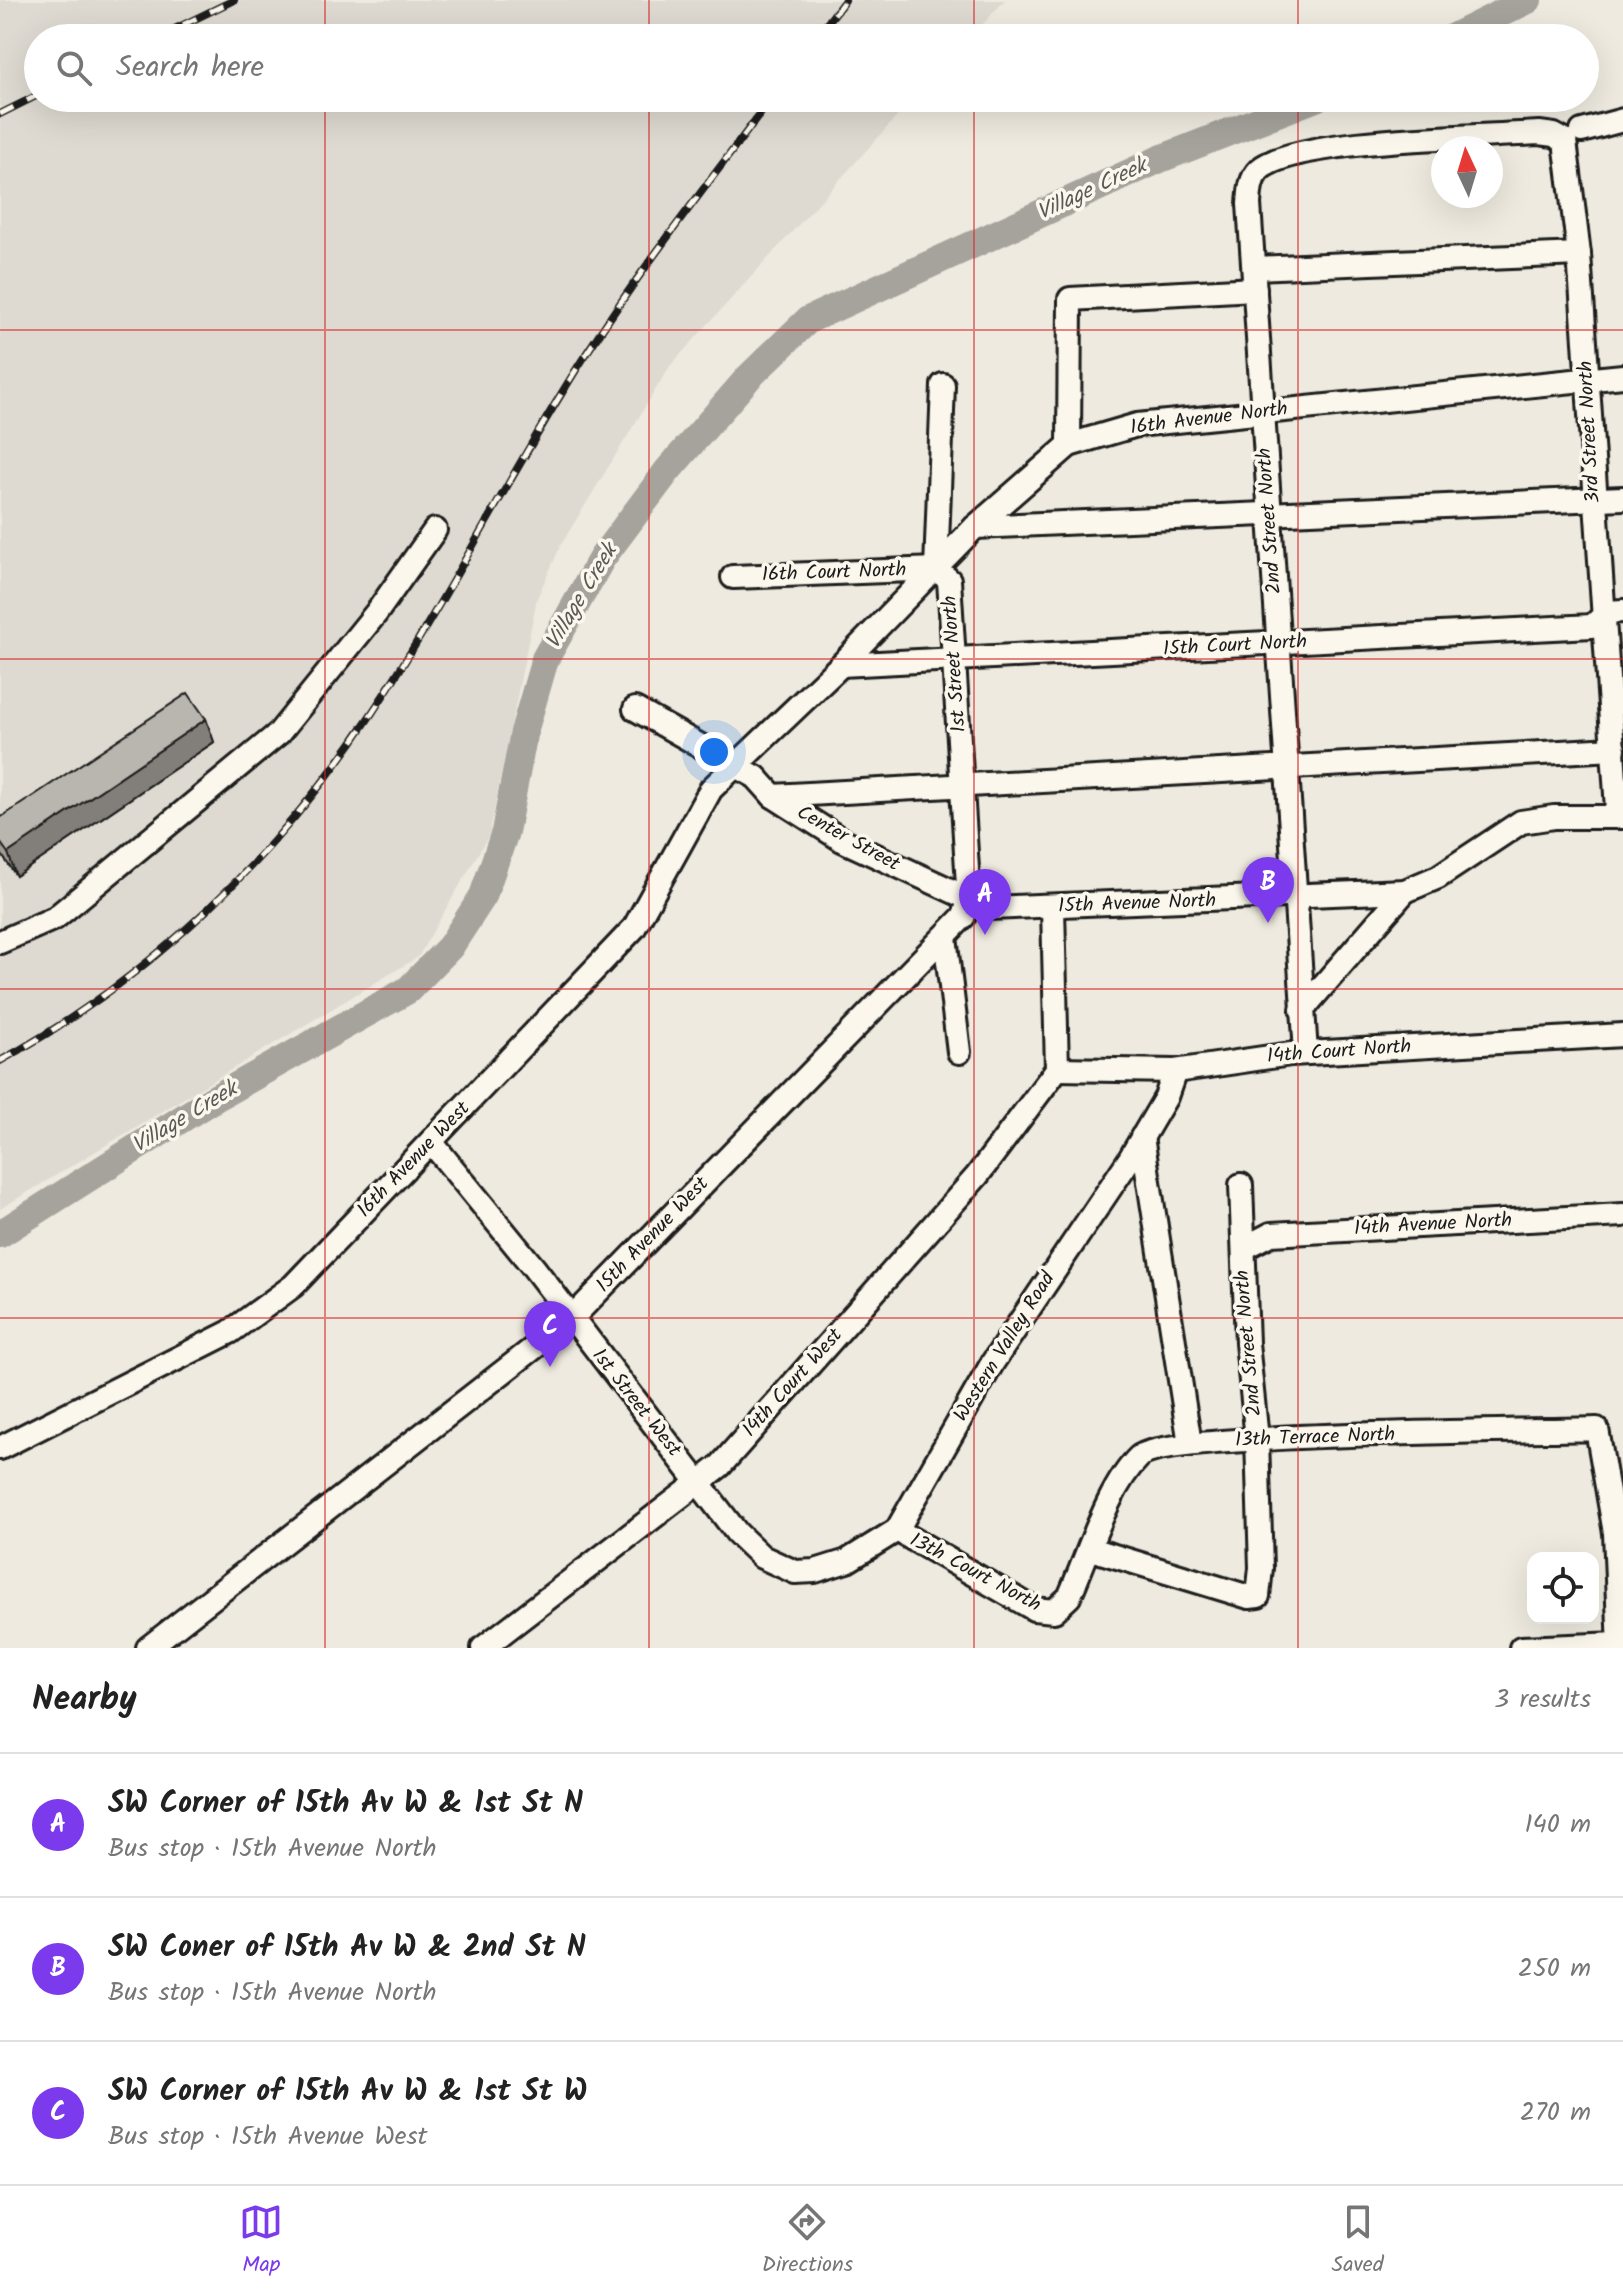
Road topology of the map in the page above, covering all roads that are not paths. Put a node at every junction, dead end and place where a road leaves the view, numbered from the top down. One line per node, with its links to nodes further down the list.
1 (1623, 120): 2 (street)
2 (1573, 136): 3 (street, 3rd Street North); 4 (street, 2nd Street North)
3 (1579, 254): 4 (street); 6 (street, 3rd Street North)
4 (1255, 278): 8 (street, 2nd Street North); 9 (street)
5 (1623, 376): 6 (street, 16th Avenue North)
6 (1587, 379): 8 (street, 16th Avenue North); 11 (street, 3rd Street North)
7 (943, 385): 15 (street, 1st Street North)
8 (1262, 412): 9 (street, 16th Avenue North); 12 (street, 2nd Street North)
9 (1069, 445): 13 (street, 16th Avenue North)
10 (1623, 498): 11 (street)
11 (1593, 500): 12 (street); 17 (street, 3rd Street North)
12 (1271, 514): 13 (street); 18 (street, 2nd Street North)
13 (975, 527): 15 (street, 16th Avenue North)
14 (435, 530): 34 (street)
15 (936, 569): 16 (street, 16th Court North); 19 (street, 1st Street North); 20 (street, 16th Avenue North)
16 (733, 577)
17 (1614, 613): 18 (street, 15th Court North); 22 (street, 3rd Street North)
18 (1278, 643): 19 (street, 15th Court North); 25 (street, 2nd Street North)
19 (955, 658): 20 (street, 15th Court North); 26 (street, 1st Street North)
20 (841, 665): 24 (street, 16th Avenue North)
21 (635, 709): 24 (street, Center Street)
22 (1617, 713): 23 (street, 3rd Street North)
23 (1614, 749): 25 (street); 28 (street, 3rd Street North)
24 (733, 766): 27 (street, Center Street); 42 (street, 16th Avenue West)
25 (1288, 767): 26 (street); 30 (street, 2nd Street North)
26 (964, 785): 27 (street); 31 (street, 1st Street North)
27 (773, 796): 31 (street, Center Street)
28 (1623, 817): 29 (street, 15th Avenue North)
29 (1405, 891): 30 (street, 15th Avenue North); 35 (street)
30 (1296, 897): 32 (street, 15th Avenue North); 35 (street, 2nd Street North)
31 (969, 901): 32 (street, 15th Avenue North); 33 (street, 15th Avenue West)
32 (1053, 908): 39 (street)
33 (945, 937): 37 (street); 46 (street, 15th Avenue West)
34 (0, 942)
35 (1302, 1010): 38 (street, 2nd Street North)
36 (1623, 1035): 38 (street, 14th Court North)
37 (959, 1052)
38 (1306, 1053): 40 (street, 14th Court North)
39 (1057, 1069): 40 (street, 14th Court North); 50 (street, 14th Court West)
40 (1175, 1071): 41 (street, Western Valley Road)
41 (1142, 1137): 48 (street); 51 (street, Western Valley Road)
42 (432, 1143): 46 (street, 1st Street West); 49 (street, 16th Avenue West)
43 (1241, 1185): 45 (street, 2nd Street North)
44 (1623, 1215): 45 (street, 14th Avenue North)
45 (1246, 1247): 47 (street, 2nd Street North)
46 (571, 1319): 50 (street, 1st Street West); 56 (street, 15th Avenue West)
47 (1257, 1439): 48 (street, 13th Terrace North); 52 (street, 13th Terrace North); 53 (street, 2nd Street North)
48 (1190, 1444): 53 (street, 13th Terrace North)
49 (0, 1448)
50 (697, 1482): 54 (street, 1st Street West); 57 (street, 14th Court West)
51 (897, 1530): 53 (street, 13th Court North); 54 (street, Western Valley Road)
52 (1619, 1533): 55 (street)
53 (1091, 1549)
54 (795, 1572)
55 (1619, 1646): 58 (street)
56 (148, 1648)
57 (483, 1648)
58 (1521, 1648)

